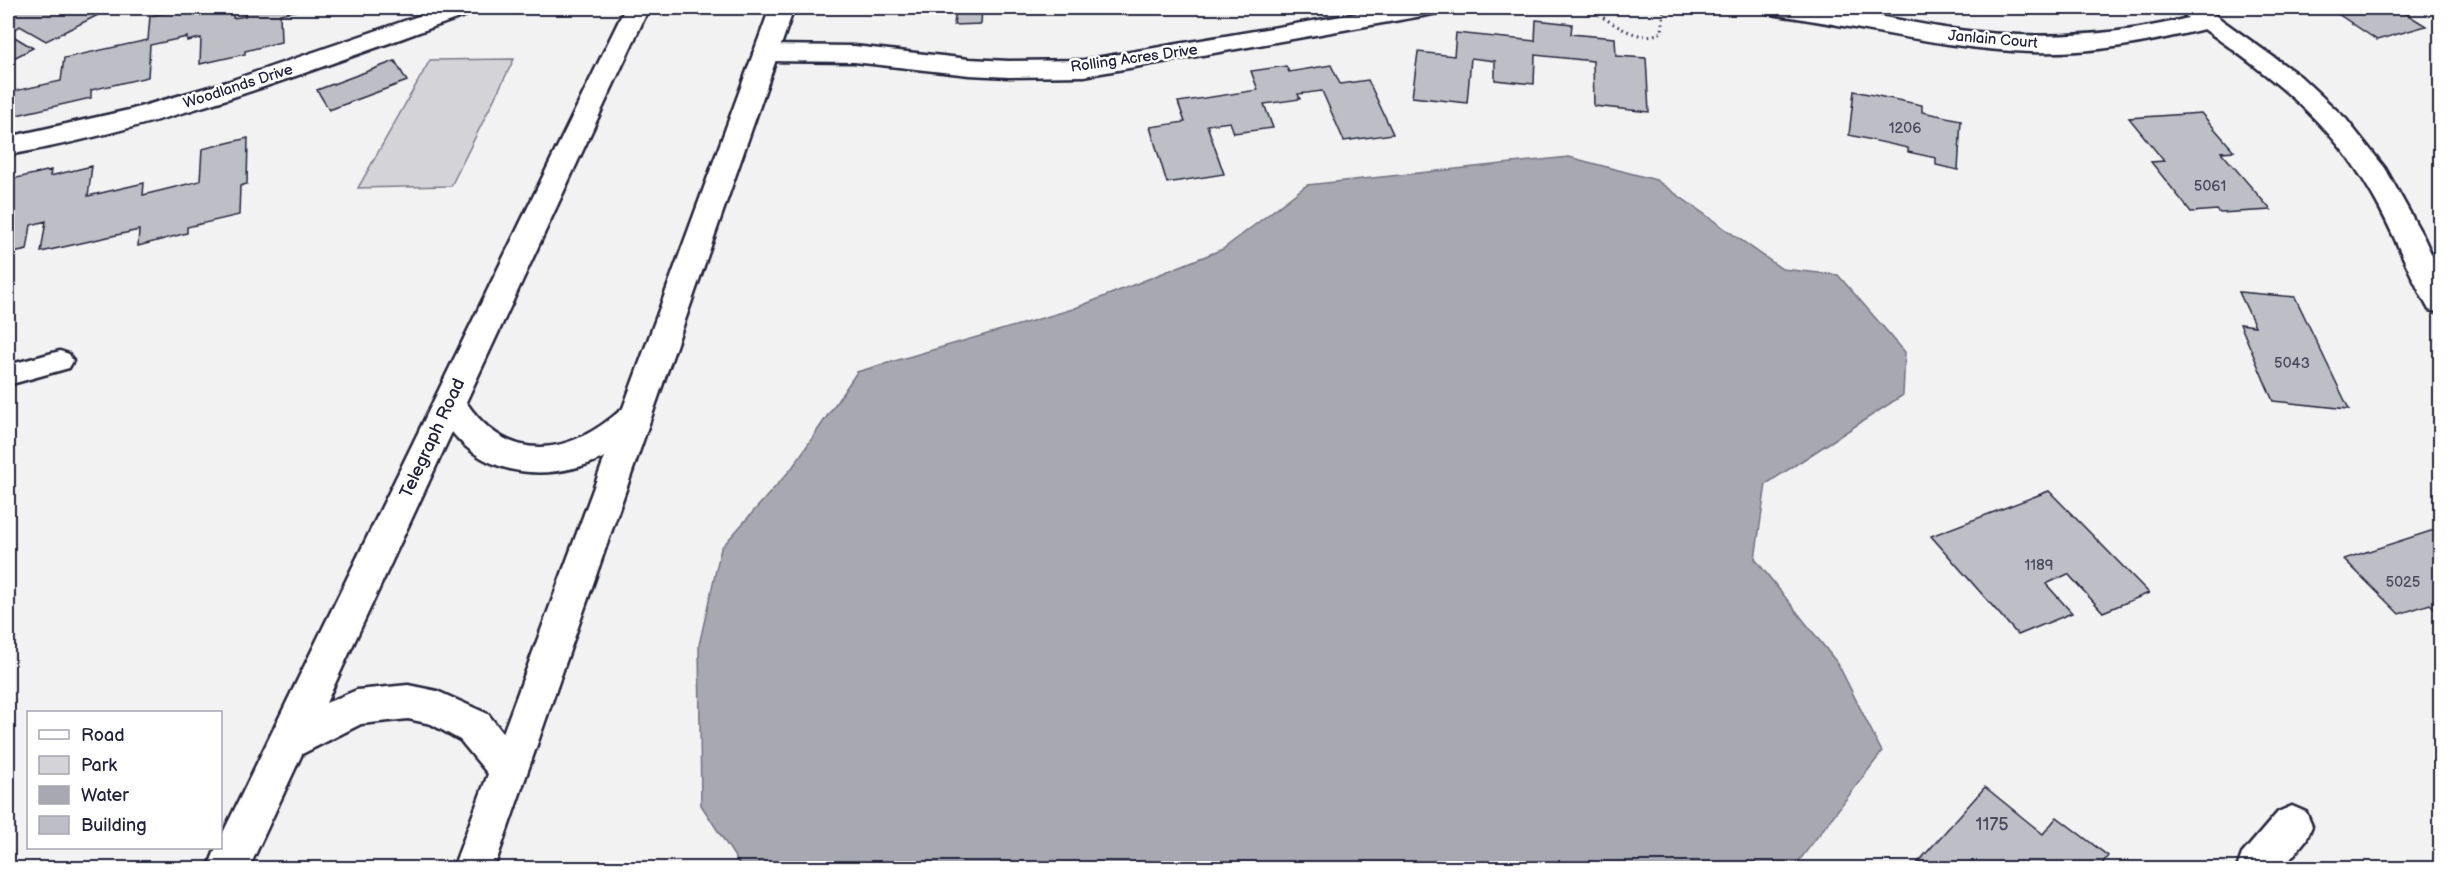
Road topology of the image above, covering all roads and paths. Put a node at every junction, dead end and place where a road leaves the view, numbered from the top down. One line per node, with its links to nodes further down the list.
1 (464, 8): 10 (main road, Woodlands Drive)
2 (637, 8): 14 (main road, Telegraph Road)
3 (782, 8): 9 (main road)
4 (1428, 8): 9 (main road, Rolling Acres Drive)
5 (1664, 8): 7 (path)
6 (1777, 8): 8 (main road, Janlain Court)
7 (1594, 12)
8 (2198, 14): 11 (main road)
9 (765, 53): 15 (main road)
10 (8, 146)
11 (2440, 302)
12 (60, 361): 13 (lane)
13 (8, 375)
14 (449, 402): 15 (main road); 16 (main road, Telegraph Road)
15 (638, 412): 17 (main road)
16 (289, 741): 17 (main road); 19 (main road, Telegraph Road)
17 (510, 770): 20 (main road)
18 (2292, 826): 21 (main road)
19 (228, 868)
20 (474, 868)
21 (2257, 868)

